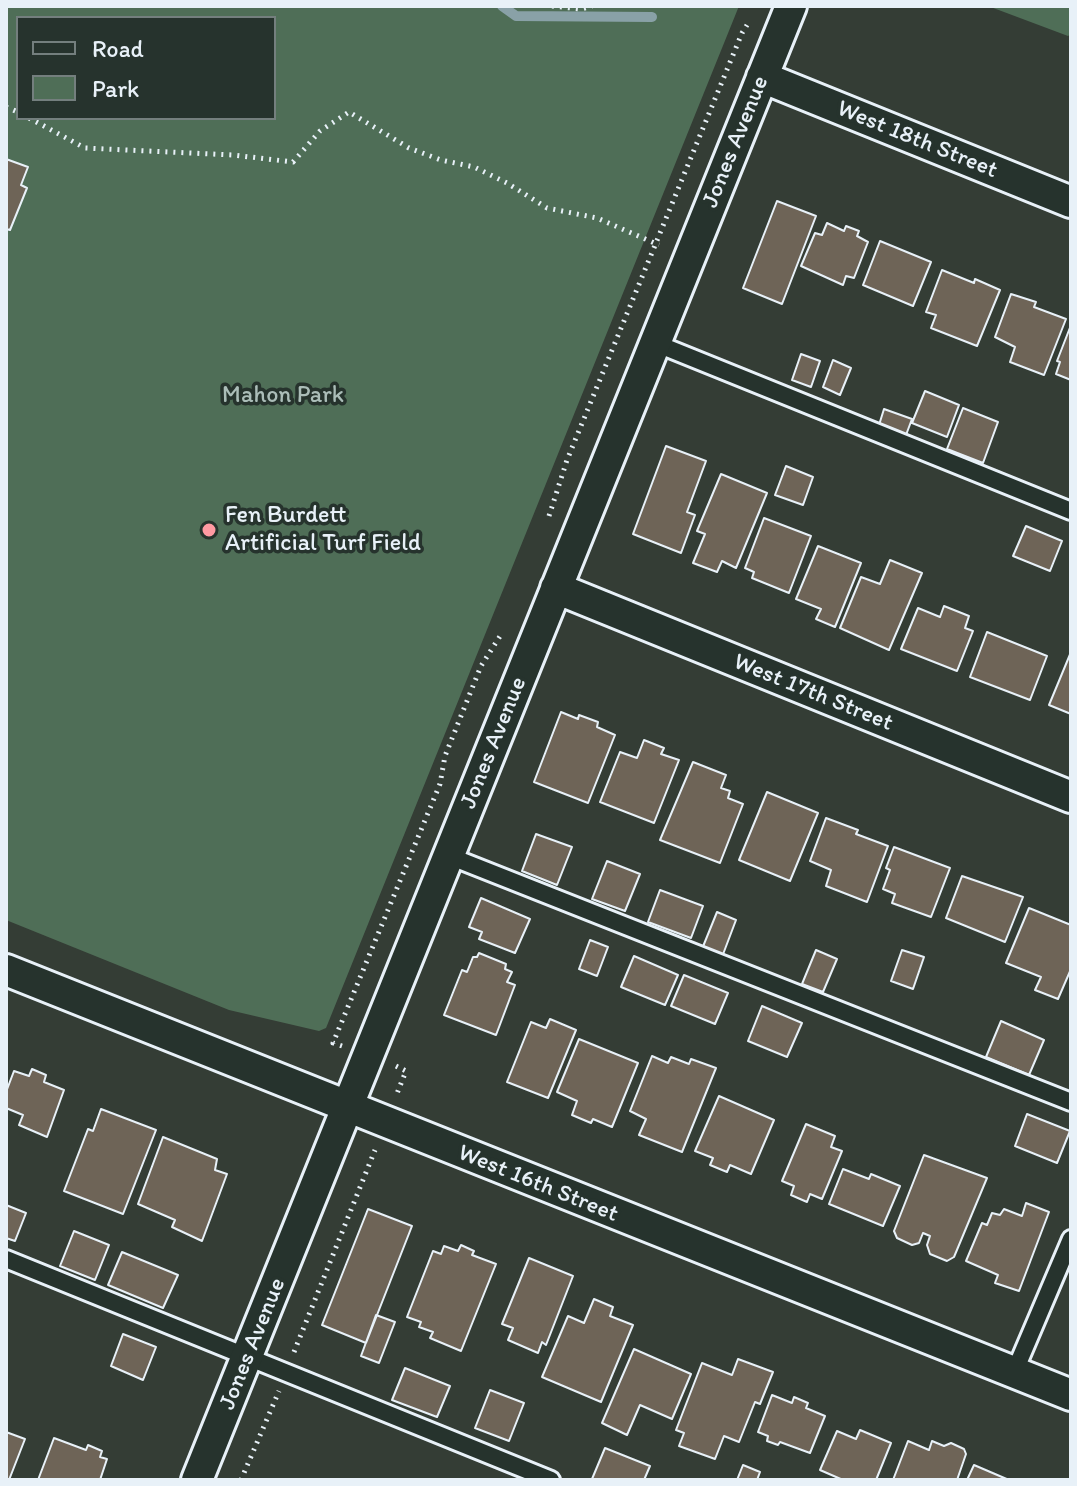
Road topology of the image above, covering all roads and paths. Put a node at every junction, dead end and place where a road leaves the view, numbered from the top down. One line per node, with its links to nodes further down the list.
1 (552, 6): 2 (path)
2 (592, 6)
3 (791, 6): 5 (street, Jones Avenue)
4 (750, 21): 8 (path)
5 (762, 77): 7 (street, West 18th Street); 9 (street, Jones Avenue)
6 (33, 120): 8 (path)
7 (1071, 202)
8 (658, 244): 9 (path); 12 (path)
9 (690, 257): 10 (street, Jones Avenue)
10 (655, 343): 11 (lane); 13 (street, Jones Avenue)
11 (1071, 511)
12 (546, 525)
13 (556, 588): 15 (street, West 17th Street); 16 (street, Jones Avenue)
14 (504, 627): 18 (path)
15 (1071, 797)
16 (449, 856): 21 (lane); 22 (street, Jones Avenue)
17 (6, 970): 22 (street, West 16th Street)
18 (354, 1048)
19 (384, 1061): 20 (path)
20 (398, 1093)
21 (1071, 1102)
22 (348, 1108): 27 (street, Jones Avenue); 28 (street, West 16th Street)
23 (378, 1142): 26 (path)
24 (1071, 1239): 28 (lane)
25 (6, 1259): 27 (lane)
26 (294, 1354)
27 (248, 1358): 31 (street, Jones Avenue); 33 (lane)
28 (1014, 1373): 30 (street, West 16th Street)
29 (281, 1386): 32 (path)
30 (1071, 1395)
31 (197, 1480)
32 (241, 1480)
33 (551, 1480)

